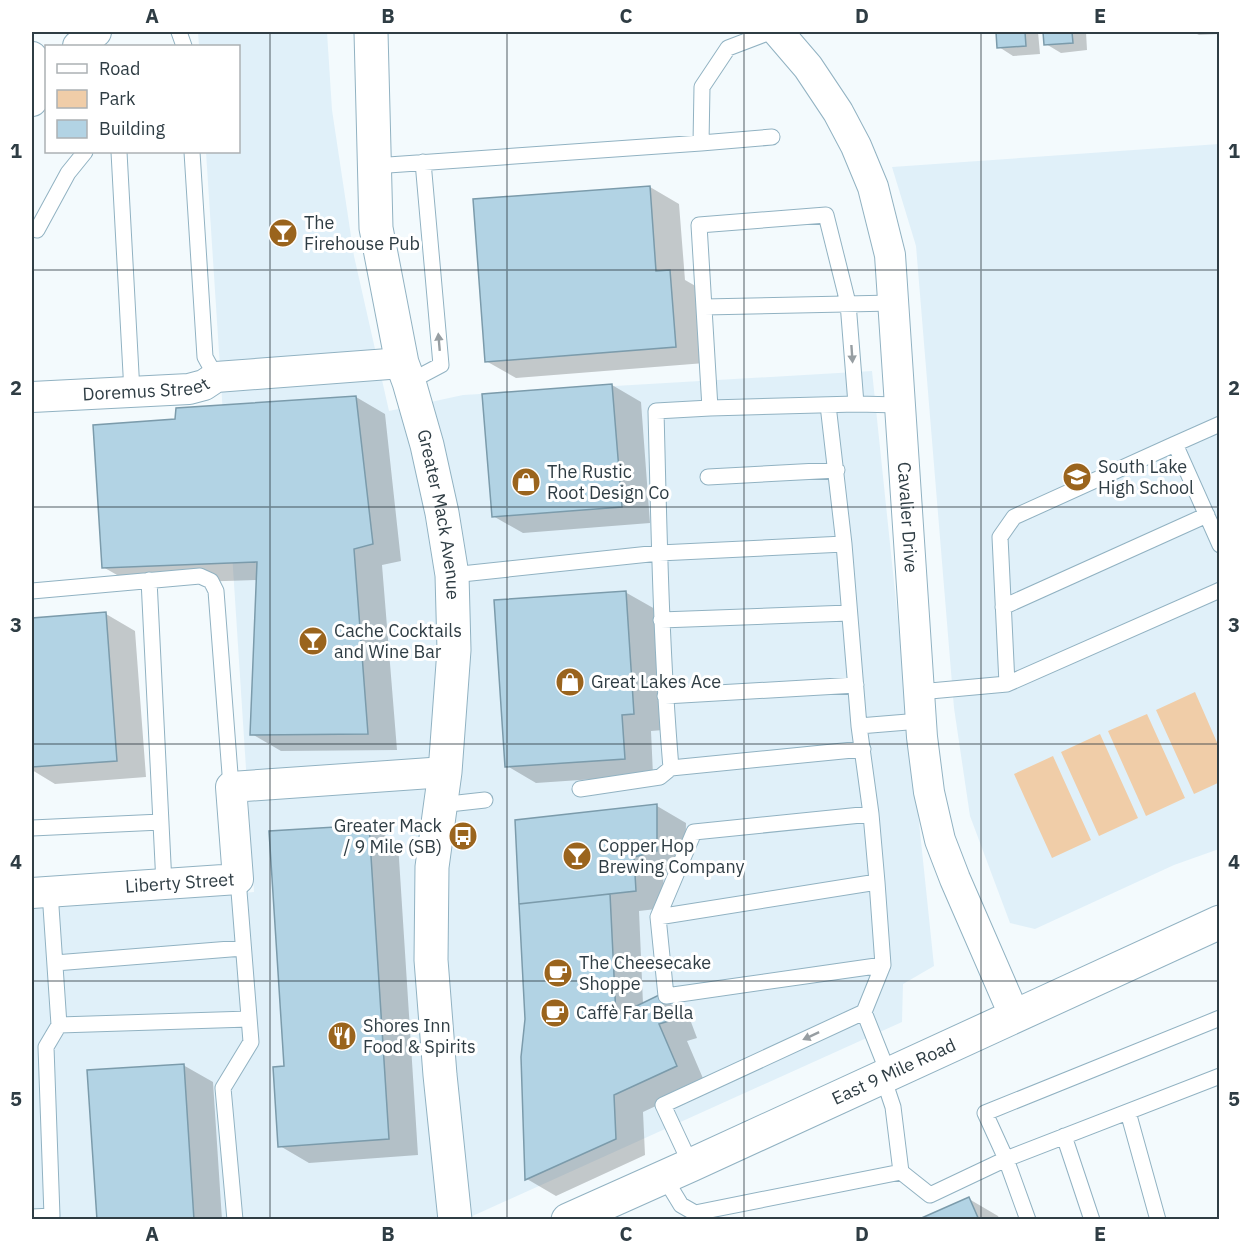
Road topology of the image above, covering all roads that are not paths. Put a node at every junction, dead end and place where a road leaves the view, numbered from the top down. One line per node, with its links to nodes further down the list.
1 (96, 32): 5 (street)
2 (371, 32): 16 (street, Greater Mack Avenue)
3 (770, 32): 11 (lane)
4 (778, 32): 19 (street, Cavalier Drive)
5 (79, 45)
6 (32, 57): 7 (street)
7 (45, 73)
8 (45, 82): 9 (street)
9 (32, 101)
10 (772, 137): 11 (lane)
11 (701, 143): 15 (lane)
12 (84, 153): 17 (lane)
13 (119, 153): 23 (lane)
14 (192, 153): 22 (lane)
15 (423, 162): 16 (lane); 21 (lane, one-way to 15)
16 (374, 166): 21 (street, Greater Mack Avenue)
17 (37, 230)
18 (848, 303): 19 (lane); 20 (lane); 20 (lane); 25 (lane, one-way to 25)
19 (893, 303): 27 (street, Cavalier Drive)
20 (704, 307): 28 (lane)
21 (405, 372): 22 (street, Doremus Street); 37 (street, Greater Mack Avenue)
22 (216, 377): 23 (street, Doremus Street)
23 (132, 392): 24 (street, Doremus Street)
24 (32, 397)
25 (855, 404): 26 (lane); 27 (lane)
26 (828, 405): 28 (lane); 31 (lane)
27 (900, 405): 46 (street, Cavalier Drive)
28 (710, 408): 36 (lane)
29 (1220, 424): 30 (lane)
30 (1175, 444): 33 (lane); 41 (lane)
31 (837, 470): 32 (lane); 34 (lane)
32 (708, 477)
33 (1207, 515): 35 (lane); 41 (lane)
34 (844, 544): 36 (lane); 42 (lane)
35 (1220, 544)
36 (659, 553): 37 (lane); 43 (lane)
37 (452, 575): 52 (street, Greater Mack Avenue)
38 (149, 580): 40 (lane); 53 (lane); 58 (lane)
39 (1220, 590): 44 (lane)
40 (32, 591)
41 (1003, 607): 44 (lane)
42 (849, 613): 43 (lane); 45 (lane)
43 (661, 620): 47 (lane)
44 (1007, 684): 46 (lane)
45 (856, 685): 47 (lane); 49 (lane)
46 (919, 692): 48 (street, Cavalier Drive)
47 (665, 696): 51 (lane)
48 (921, 721): 49 (lane); 70 (street, Cavalier Drive)
49 (859, 726): 50 (lane)
50 (863, 749): 51 (lane); 57 (lane)
51 (671, 768): 54 (lane)
52 (445, 772): 53 (street); 56 (street, Greater Mack Avenue)
53 (231, 787): 60 (street, Liberty Street)
54 (579, 789)
55 (485, 801): 56 (lane)
56 (440, 805): 84 (street, Greater Mack Avenue)
57 (871, 814): 61 (lane); 64 (lane)
58 (161, 822): 59 (lane); 62 (lane)
59 (32, 828)
60 (238, 879): 62 (street, Liberty Street); 66 (lane)
61 (877, 882): 64 (lane); 68 (lane)
62 (164, 884): 63 (street, Liberty Street)
63 (41, 892): 67 (lane)
64 (658, 917): 68 (lane)
65 (1220, 922): 70 (street, East 9 Mile Road)
66 (243, 948): 67 (lane); 72 (lane)
67 (55, 963): 73 (lane)
68 (883, 965): 69 (lane)
69 (864, 1012): 74 (lane); 79 (lane, one-way to 79)
70 (1015, 1017): 74 (street, East 9 Mile Road)
71 (1220, 1018): 78 (lane)
72 (249, 1019): 73 (lane); 83 (lane)
73 (59, 1025): 82 (lane)
74 (886, 1076): 79 (street, East 9 Mile Road); 80 (lane)
75 (1220, 1076): 76 (lane)
76 (1128, 1112): 77 (lane); 88 (lane)
77 (1065, 1136): 78 (lane); 87 (lane)
78 (1006, 1159): 80 (lane); 86 (lane)
79 (677, 1171): 80 (lane); 85 (street, East 9 Mile Road)
80 (901, 1172)
81 (32, 1217): 82 (lane)
82 (53, 1218)
83 (235, 1220)
84 (455, 1220)
85 (568, 1220)
86 (1028, 1220)
87 (1092, 1220)
88 (1158, 1220)

